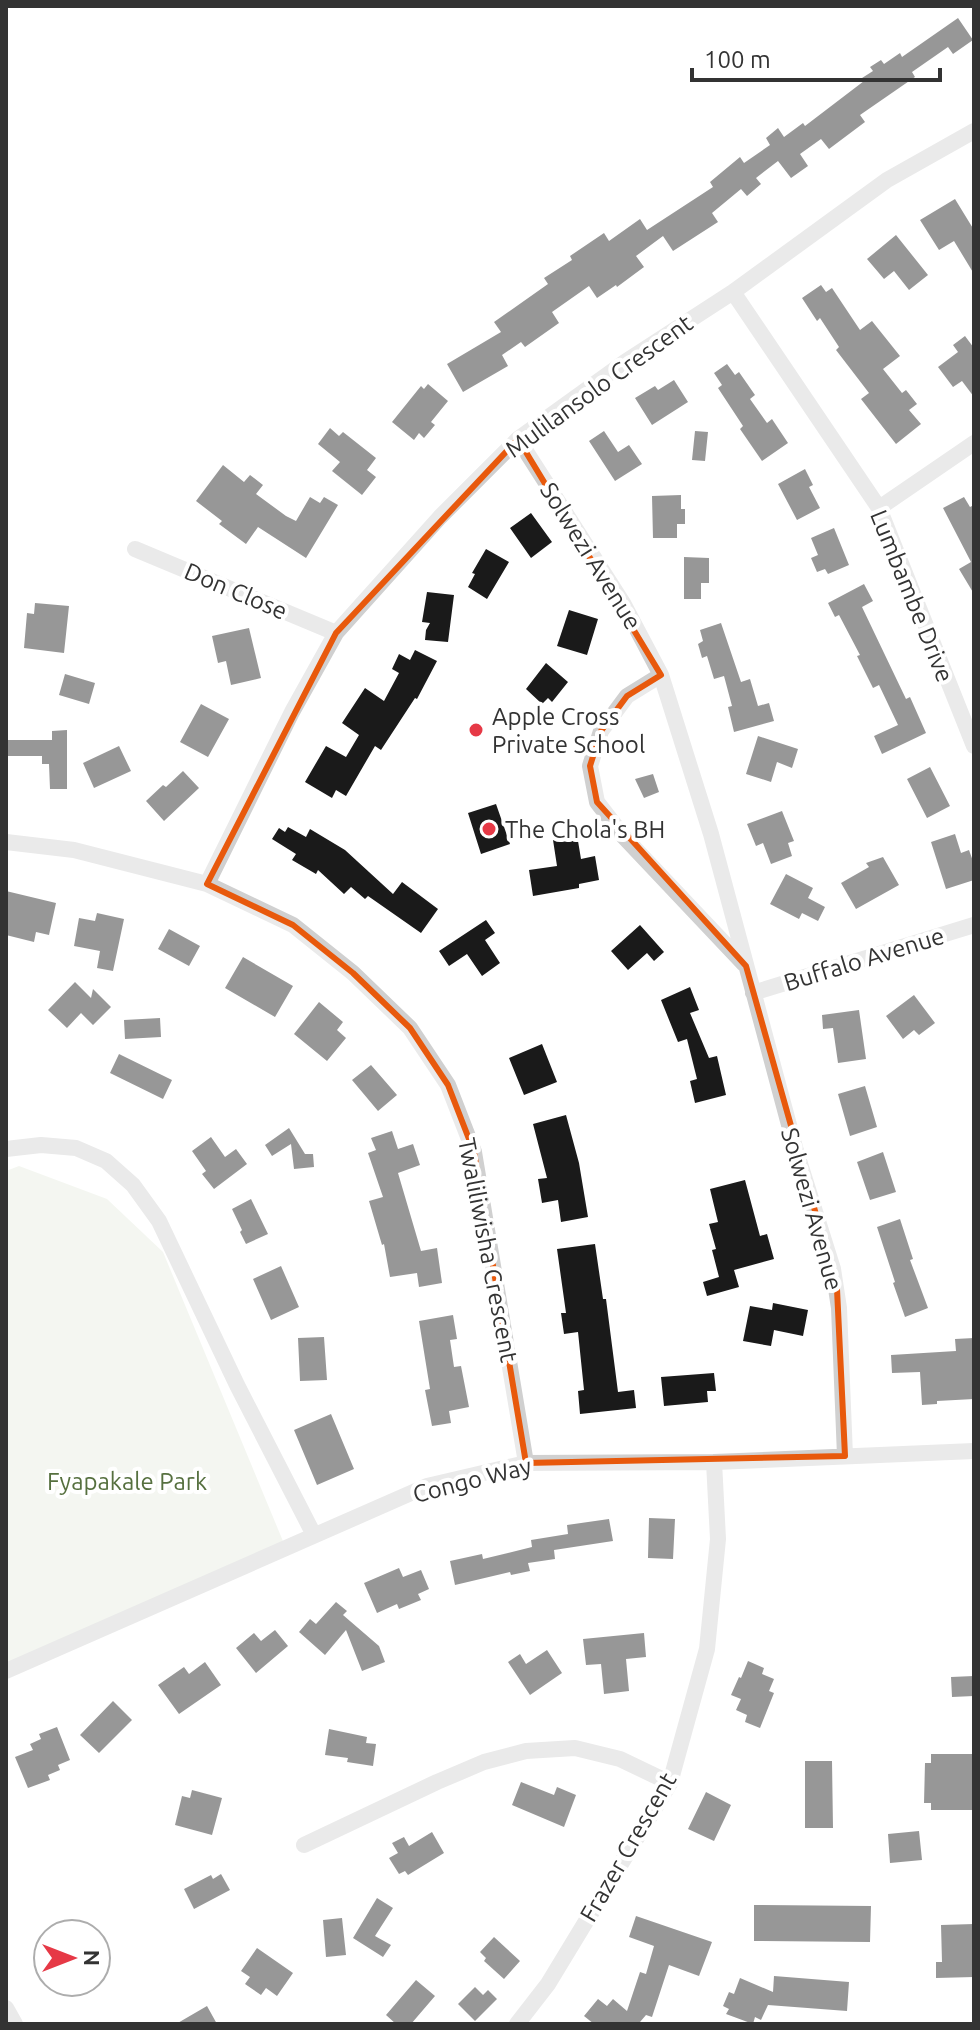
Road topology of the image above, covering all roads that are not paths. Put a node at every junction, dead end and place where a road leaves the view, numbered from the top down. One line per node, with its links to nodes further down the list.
1 (974, 131): 2 (street, Mulilansolo Crescent)
2 (733, 292): 3 (street, Mulilansolo Crescent); 5 (street, Lumbambe Drive)
3 (518, 439): 7 (street, Mulilansolo Crescent); 8 (street, Solwezi Avenue)
4 (974, 443): 5 (street)
5 (879, 508): 9 (street, Lumbambe Drive)
6 (135, 549): 7 (street, Don Close)
7 (336, 633): 11 (street, Mulilansolo Crescent)
8 (661, 675): 13 (street, Solwezi Avenue); 13 (street, Solwezi Avenue)
9 (974, 746)
10 (6, 842): 11 (street, Twaliliwisha Crescent)
11 (207, 884): 19 (street, Twaliliwisha Crescent)
12 (974, 925): 14 (street, Buffalo Avenue)
13 (746, 966): 14 (street, Solwezi Avenue)
14 (753, 993): 17 (street, Solwezi Avenue)
15 (6, 1149): 20 (street)
16 (974, 1451): 17 (street, Congo Way)
17 (845, 1456): 18 (street, Congo Way)
18 (714, 1462): 19 (street, Congo Way); 22 (street, Frazer Crescent)
19 (526, 1463): 20 (street, Congo Way)
20 (314, 1535): 21 (street, Congo Way)
21 (6, 1671)
22 (670, 1783): 23 (street); 26 (street, Frazer Crescent)
23 (304, 1845)
24 (6, 2008): 25 (street)
25 (15, 2024)
26 (517, 2024)

